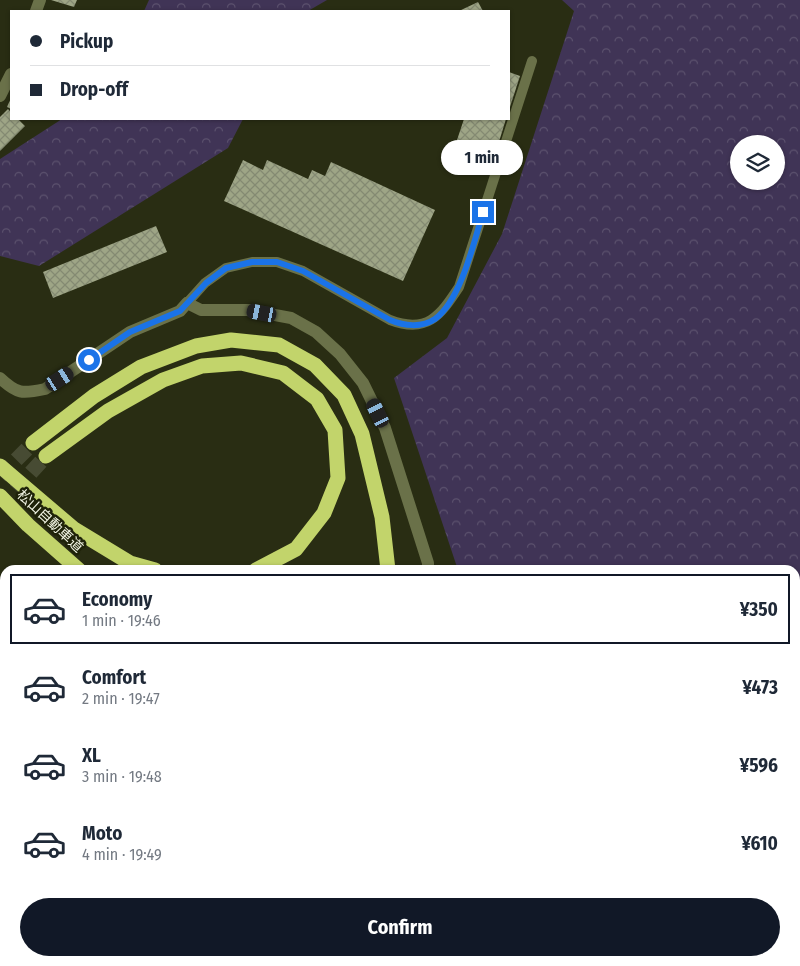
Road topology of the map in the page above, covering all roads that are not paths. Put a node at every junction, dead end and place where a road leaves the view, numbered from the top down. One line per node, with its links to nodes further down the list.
1 (532, 61): 4 (lane)
2 (10, 76): 3 (street)
3 (0, 96)
4 (187, 303): 5 (street); 14 (street)
5 (0, 378)
6 (34, 443): 13 (highway)
7 (46, 456): 12 (highway)
8 (0, 466): 11 (highway)
9 (0, 496): 10 (highway, 松山自動車道)
10 (73, 565)
11 (137, 565)
12 (266, 565)
13 (387, 565)
14 (428, 565)

